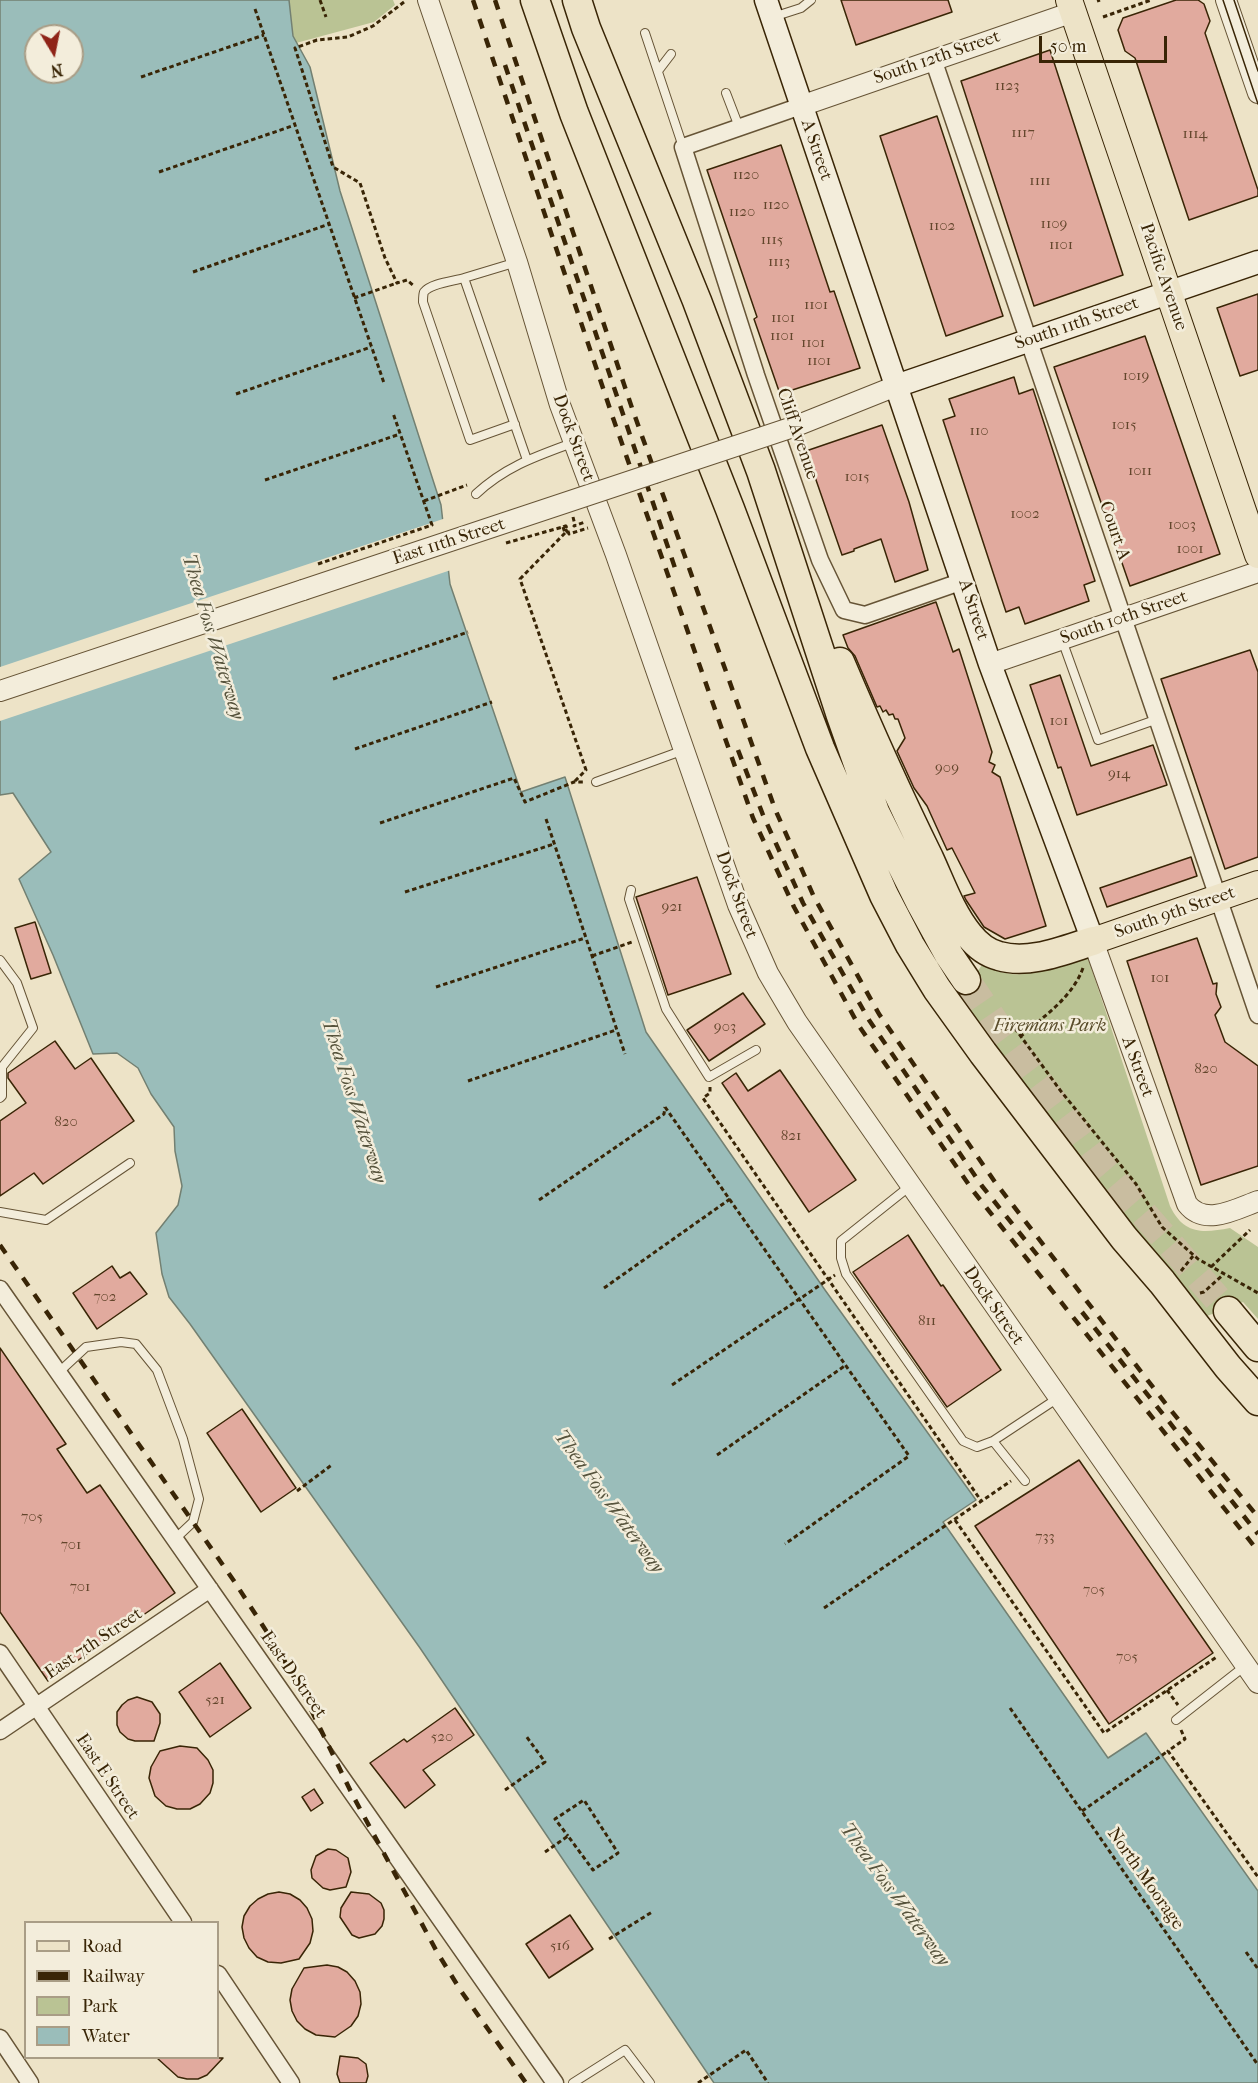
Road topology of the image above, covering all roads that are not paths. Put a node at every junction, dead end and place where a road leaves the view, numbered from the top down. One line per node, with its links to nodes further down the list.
1 (428, 0): 17 (street, Dock Street)
2 (535, 0): 51 (highway)
3 (577, 0): 27 (highway)
4 (811, 0): 7 (lane)
5 (1226, 0): 13 (street)
6 (1071, 6): 10 (street, South 12th Street); 20 (main road, Pacific Avenue)
7 (768, 9): 14 (main road, A Street)
8 (645, 33): 11 (lane)
9 (671, 54): 11 (lane)
10 (933, 59): 14 (street, South 12th Street); 21 (street, Court A)
11 (658, 71): 16 (lane)
12 (726, 93): 15 (lane)
13 (1258, 93)
14 (801, 106): 15 (street); 22 (main road, A Street)
15 (739, 127): 16 (street)
16 (683, 147): 30 (street, Cliff Avenue)
17 (517, 262): 19 (lane); 24 (street, Dock Street)
18 (1258, 262): 20 (main road, South 11th Street)
19 (464, 278): 23 (lane); 23 (lane)
20 (1168, 292): 21 (main road, South 11th Street); 28 (main road, Pacific Avenue)
21 (1029, 340): 22 (main road, South 11th Street); 31 (street, Court A)
22 (896, 386): 30 (main road, A Street); 34 (street, East 11th Street, bridge)
23 (515, 424): 25 (lane)
24 (575, 442): 25 (lane); 36 (street, Dock Street)
25 (527, 460): 26 (lane)
26 (476, 494)
27 (772, 505): 41 (highway); 43 (highway)
28 (1258, 555)
29 (1258, 572): 31 (street, South 10th Street)
30 (963, 582): 33 (main road, A Street)
31 (1123, 618): 32 (street, South 10th Street); 35 (street, Court A)
32 (1062, 639): 33 (street, South 10th Street); 35 (lane)
33 (990, 664): 41 (main road, A Street)
34 (0, 691)
35 (1158, 719): 40 (street, Court A)
36 (685, 750): 37 (lane); 48 (street, Dock Street)
37 (596, 782)
38 (1258, 884): 40 (main road, South 9th Street)
39 (631, 890): 45 (lane)
40 (1219, 898): 41 (main road, South 9th Street); 44 (street, Court A)
41 (1093, 941): 49 (street, A Street)
42 (0, 960): 46 (lane)
43 (966, 980)
44 (1258, 1015)
45 (756, 1050)
46 (0, 1098)
47 (130, 1163): 50 (lane)
48 (910, 1186): 57 (street, Dock Street); 59 (lane)
49 (1258, 1201)
50 (0, 1212)
51 (1169, 1279): 55 (highway); 58 (highway)
52 (0, 1288): 56 (street, East D Street)
53 (1227, 1311): 54 (highway)
54 (1256, 1345)
55 (1258, 1371)
56 (58, 1372): 61 (street, East D Street); 61 (lane)
57 (1058, 1398): 59 (lane); 64 (street, Dock Street)
58 (1258, 1401)
59 (993, 1441): 60 (lane)
60 (1022, 1478)
61 (175, 1539): 62 (street, East D Street)
62 (210, 1589): 66 (street, East 7th Street); 74 (street, East D Street)
63 (0, 1653): 66 (street, East E Street)
64 (1246, 1666): 65 (street, Dock Street); 67 (lane)
65 (1258, 1683)
66 (36, 1707): 68 (street, East 7th Street); 69 (street, East E Street)
67 (1176, 1720)
68 (0, 1731)
69 (182, 1921)
70 (219, 1975): 73 (street)
71 (0, 2038): 72 (street)
72 (28, 2082)
73 (291, 2083)
74 (555, 2083)
75 (573, 2083): 76 (lane)
76 (650, 2083)

